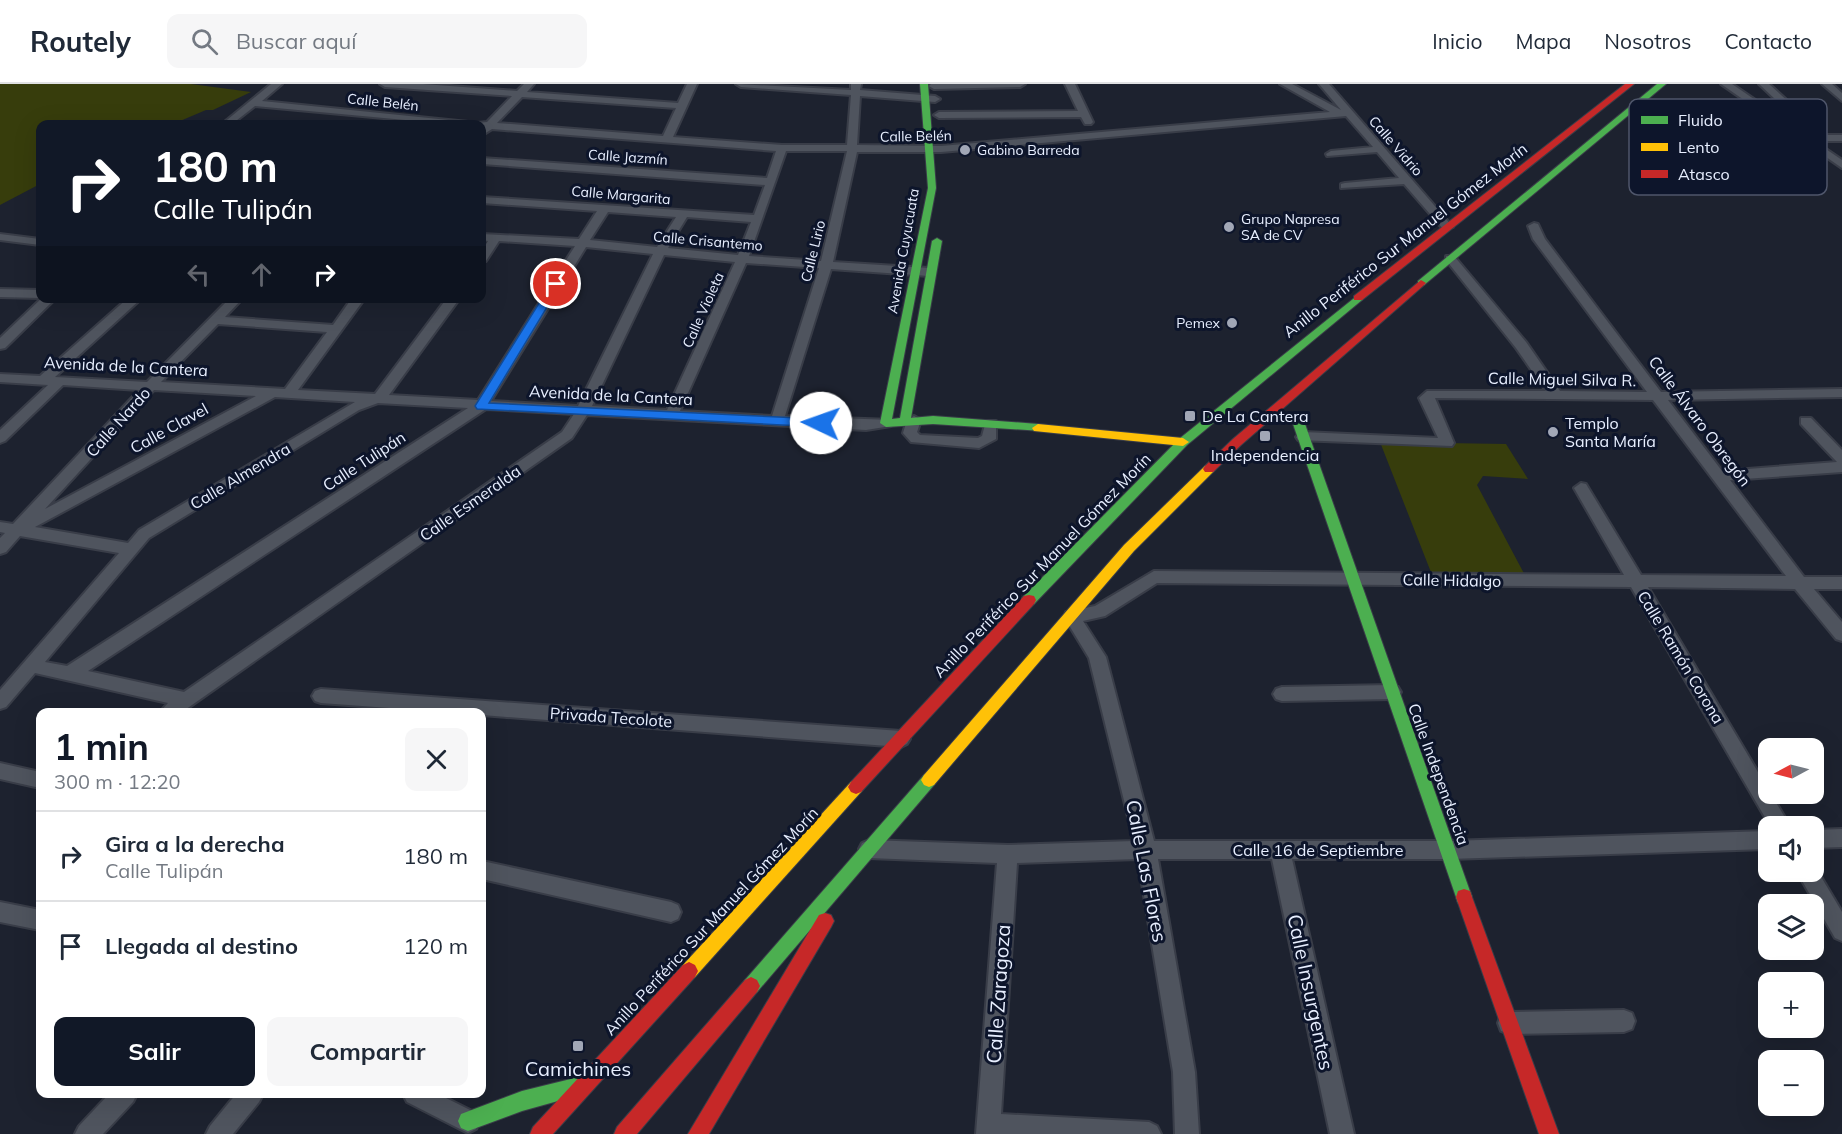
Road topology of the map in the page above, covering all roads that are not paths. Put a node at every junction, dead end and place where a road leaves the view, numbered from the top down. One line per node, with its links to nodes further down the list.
1 (277, 84): 23 (street)
2 (384, 84): 18 (street)
3 (529, 84): 18 (street)
4 (693, 84): 24 (street)
5 (741, 84): 15 (street)
6 (1020, 84): 17 (street)
7 (1070, 84): 27 (street)
8 (1285, 84): 26 (street)
9 (1324, 84): 26 (street, Calle Vidrio)
10 (1630, 84): 51 (main road, Anillo Periférico Sur Manuel Gómez Morín)
11 (1662, 84): 20 (main road)
12 (1726, 84): 21 (street)
13 (1764, 84): 22 (street)
14 (1827, 84): 19 (street)
15 (789, 86): 16 (street)
16 (856, 89): 17 (street); 38 (street, Calle Lirio)
17 (931, 90): 28 (main road, Avenida Cuyucuata); 36 (main road, Avenida Cuyucuata)
18 (516, 96): 24 (street); 31 (street)
19 (1842, 98)
20 (1644, 99)
21 (1748, 99)
22 (1780, 99)
23 (254, 103): 29 (street); 30 (street, Calle Belén)
24 (682, 106): 34 (street)
25 (1629, 111): 59 (main road)
26 (1345, 113): 33 (street, Calle Belén); 37 (street, Calle Vidrio)
27 (1083, 114): 28 (street); 33 (street)
28 (939, 116): 36 (main road, Avenida Cuyucuata)
29 (232, 120)
30 (432, 120)
31 (486, 126)
32 (486, 128): 34 (street, Calle Belén)
33 (1095, 136): 36 (street, Calle Belén)
34 (667, 138): 35 (street, Calle Belén)
35 (782, 148): 38 (street, Calle Belén); 44 (street, Calle Violeta)
36 (935, 149): 38 (street, Calle Belén); 62 (main road, Avenida Cuyucuata); 63 (main road, Avenida Cuyucuata)
37 (1380, 149): 39 (street); 43 (street, Calle Vidrio)
38 (852, 150): 61 (street, Calle Lirio)
39 (1331, 154)
40 (1827, 154): 42 (street)
41 (486, 161): 44 (street, Calle Jazmín)
42 (1842, 165)
43 (1408, 180): 45 (street); 51 (street, Calle Vidrio)
44 (772, 182): 49 (street, Calle Violeta)
45 (1345, 186)
46 (486, 200): 47 (street, Calle Margarita)
47 (604, 209): 48 (street, Calle Margarita); 56 (street, Calle Tulipán)
48 (683, 215): 49 (street, Calle Margarita); 57 (street, Calle Esmeralda)
49 (758, 219): 60 (street, Calle Violeta)
50 (1534, 226): 82 (street, Calle Álvaro Obregón)
51 (1447, 227): 94 (main road, Anillo Periférico Sur Manuel Gómez Morín)
52 (0, 237): 55 (street)
53 (486, 237): 54 (street, Calle Crisantemo)
54 (496, 238): 56 (street, Calle Crisantemo); 58 (street)
55 (36, 242)
56 (581, 243): 57 (street, Calle Crisantemo); 84 (street, Calle Tulipán)
57 (660, 251): 60 (street, Calle Crisantemo); 85 (street, Calle Esmeralda)
58 (486, 253)
59 (1450, 258): 81 (street); 107 (main road)
60 (742, 260): 61 (street, Calle Crisantemo); 86 (street, Calle Violeta)
61 (826, 265): 62 (street, Calle Crisantemo); 88 (street, Calle Lirio)
62 (917, 271): 63 (street, Calle Crisantemo); 90 (main road, Avenida Cuyucuata)
63 (932, 273): 87 (main road, Avenida Cuyucuata)
64 (0, 293): 65 (street)
65 (36, 294)
66 (45, 303): 73 (street)
67 (130, 303): 75 (street)
68 (232, 303): 71 (street, Calle Nardo)
69 (355, 303): 72 (street)
70 (450, 303): 83 (street)
71 (216, 320): 72 (street); 77 (street, Calle Nardo)
72 (337, 329): 79 (street)
73 (0, 345)
74 (0, 378): 75 (street, Avenida de la Cantera)
75 (43, 380): 76 (street, Avenida de la Cantera)
76 (60, 381): 77 (street, Avenida de la Cantera); 93 (street)
77 (152, 384): 78 (street, Avenida de la Cantera); 100 (street, Calle Nardo)
78 (273, 392): 79 (street, Avenida de la Cantera); 100 (street, Calle Clavel)
79 (289, 393): 83 (street, Avenida de la Cantera)
80 (1842, 393): 82 (street, Calle Miguel Silva R.)
81 (1557, 396): 82 (street, Calle Miguel Silva R.); 92 (street, Calle Miguel Silva R.)
82 (1659, 396): 97 (street, Calle Álvaro Obregón)
83 (381, 398): 84 (street, Avenida de la Cantera); 102 (street, Calle Almendra)
84 (481, 406): 85 (street, Avenida de la Cantera); 110 (street, Calle Tulipán)
85 (582, 412): 86 (street, Avenida de la Cantera); 114 (street, Calle Esmeralda)
86 (671, 416): 88 (street, Avenida de la Cantera)
87 (909, 420): 90 (main road, Avenida de la Cantera); 91 (street)
88 (777, 421): 90 (street, Avenida de la Cantera)
89 (1806, 421): 95 (street)
90 (886, 423)
91 (991, 424): 94 (main road)
92 (1301, 431): 103 (main road, Calle Independencia)
93 (0, 438)
94 (1183, 442): 119 (main road, Anillo Periférico Sur Manuel Gómez Morín)
95 (1842, 459)
96 (1842, 467): 97 (street)
97 (1720, 476): 105 (street, Calle Álvaro Obregón)
98 (1581, 489): 104 (street, Calle Ramón Corona)
99 (0, 527): 100 (street)
100 (20, 530): 101 (street, Calle Nardo); 102 (street)
101 (0, 548)
102 (131, 549): 109 (street, Calle Almendra)
103 (1351, 579): 104 (street, Calle Hidalgo); 107 (street, Calle Hidalgo); 111 (main road, Calle Independencia)
104 (1636, 582): 105 (street, Calle Hidalgo); 122 (street, Calle Ramón Corona)
105 (1800, 583): 106 (street, Calle Hidalgo); 108 (street, Calle Álvaro Obregón)
106 (1842, 583)
107 (1072, 617): 126 (main road); 127 (street, Calle Las Flores)
108 (1842, 634)
109 (33, 666): 110 (street); 115 (street, Calle Almendra)
110 (71, 673): 114 (street)
111 (1392, 692): 112 (street); 128 (main road, Calle Independencia)
112 (1282, 694)
113 (321, 696): 117 (street, Privada Tecolote)
114 (188, 700): 116 (street, Calle Esmeralda)
115 (0, 702)
116 (175, 708)
117 (483, 708)
118 (486, 708): 119 (street, Privada Tecolote)
119 (900, 739): 139 (main road, Anillo Periférico Sur Manuel Gómez Morín)
120 (0, 771): 121 (street)
121 (36, 779)
122 (1774, 816)
123 (1842, 838): 124 (street)
124 (1824, 839)
125 (1758, 840): 128 (street, Calle 16 de Septiembre)
126 (868, 849): 130 (street, Calle 16 de Septiembre); 148 (main road); 149 (main road)
127 (1146, 850): 129 (street, Calle 16 de Septiembre); 130 (street, Calle 16 de Septiembre); 151 (street, Calle Las Flores)
128 (1449, 850): 129 (street, Calle 16 de Septiembre); 138 (main road, Calle Independencia)
129 (1280, 851): 152 (street, Calle Insurgentes)
130 (1008, 854): 144 (street, Calle Zaragoza)
131 (486, 871): 134 (street)
132 (1813, 882): 136 (street)
133 (0, 912): 135 (street)
134 (671, 912)
135 (36, 918)
136 (1842, 931)
137 (1624, 1021): 138 (street)
138 (1509, 1023): 153 (main road, Calle Independencia)
139 (583, 1085): 143 (main road); 147 (main road, Anillo Periférico Sur Manuel Gómez Morín)
140 (121, 1098): 145 (street)
141 (247, 1098): 146 (street)
142 (421, 1098): 143 (street)
143 (462, 1127)
144 (988, 1130): 150 (street)
145 (87, 1134)
146 (218, 1134)
147 (540, 1134)
148 (624, 1134)
149 (698, 1134)
150 (1149, 1134)
151 (1187, 1134)
152 (1342, 1134)
153 (1549, 1134)

